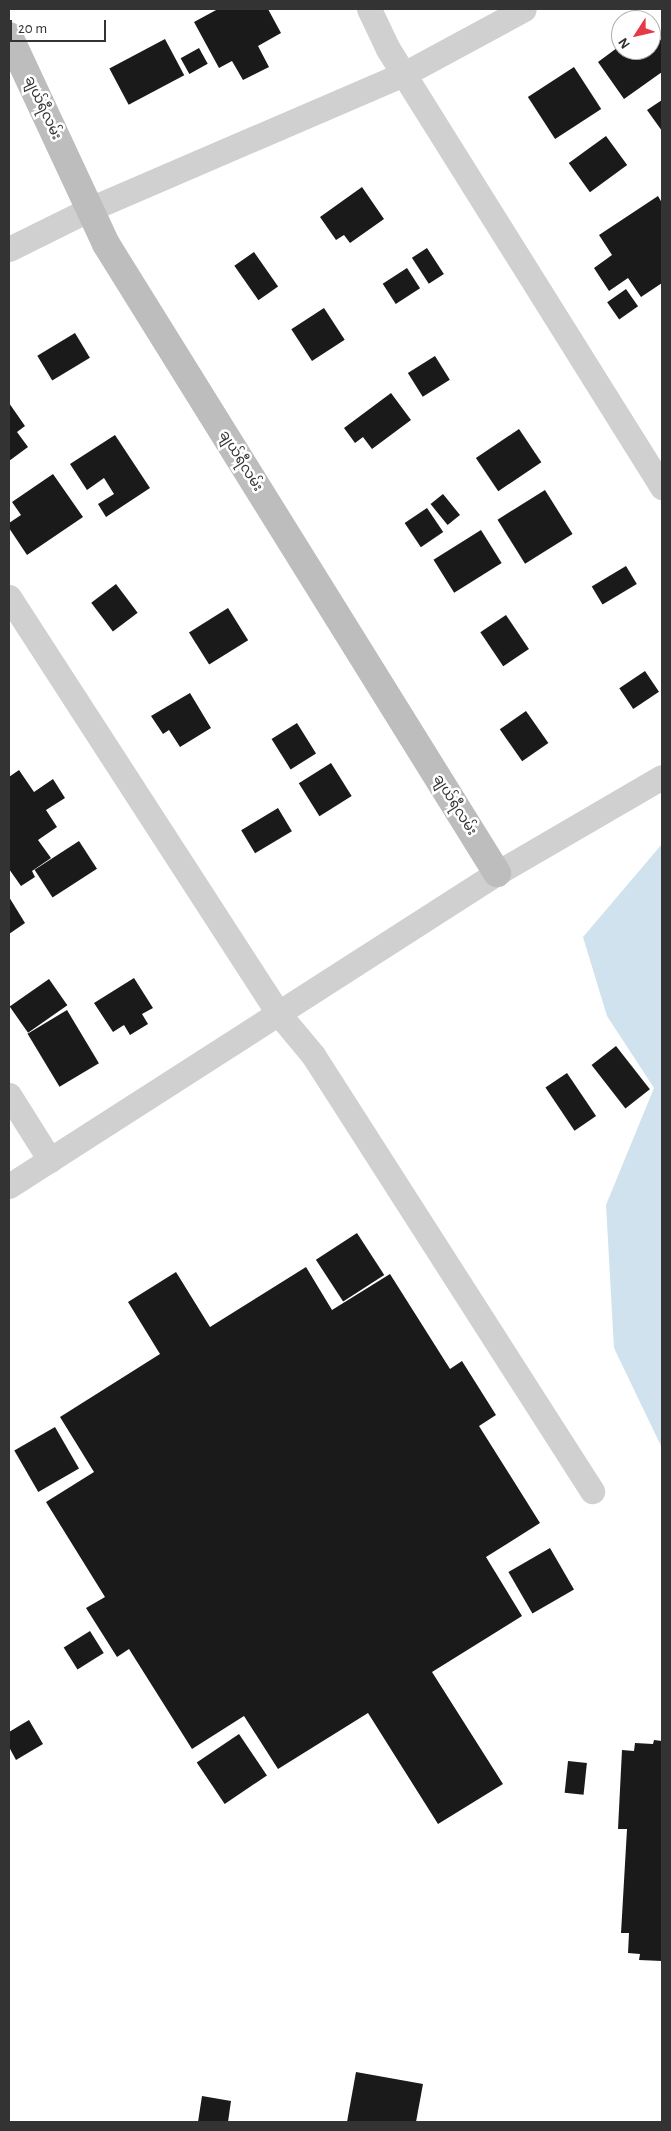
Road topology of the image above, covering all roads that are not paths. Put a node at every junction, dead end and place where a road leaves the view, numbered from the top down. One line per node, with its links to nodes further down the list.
1 (369, 9): 4 (street)
2 (524, 9): 4 (street)
3 (9, 36): 5 (street, ချယ်ရီလမ်း)
4 (404, 74): 5 (street); 7 (street)
5 (90, 209): 6 (street); 10 (street, ချယ်ရီလမ်း)
6 (9, 250)
7 (662, 487)
8 (9, 597): 11 (street)
9 (662, 777): 10 (street)
10 (497, 873): 11 (street)
11 (278, 1014): 13 (street); 15 (street)
12 (9, 1095): 13 (street)
13 (50, 1160): 14 (street)
14 (9, 1186)
15 (592, 1491)

